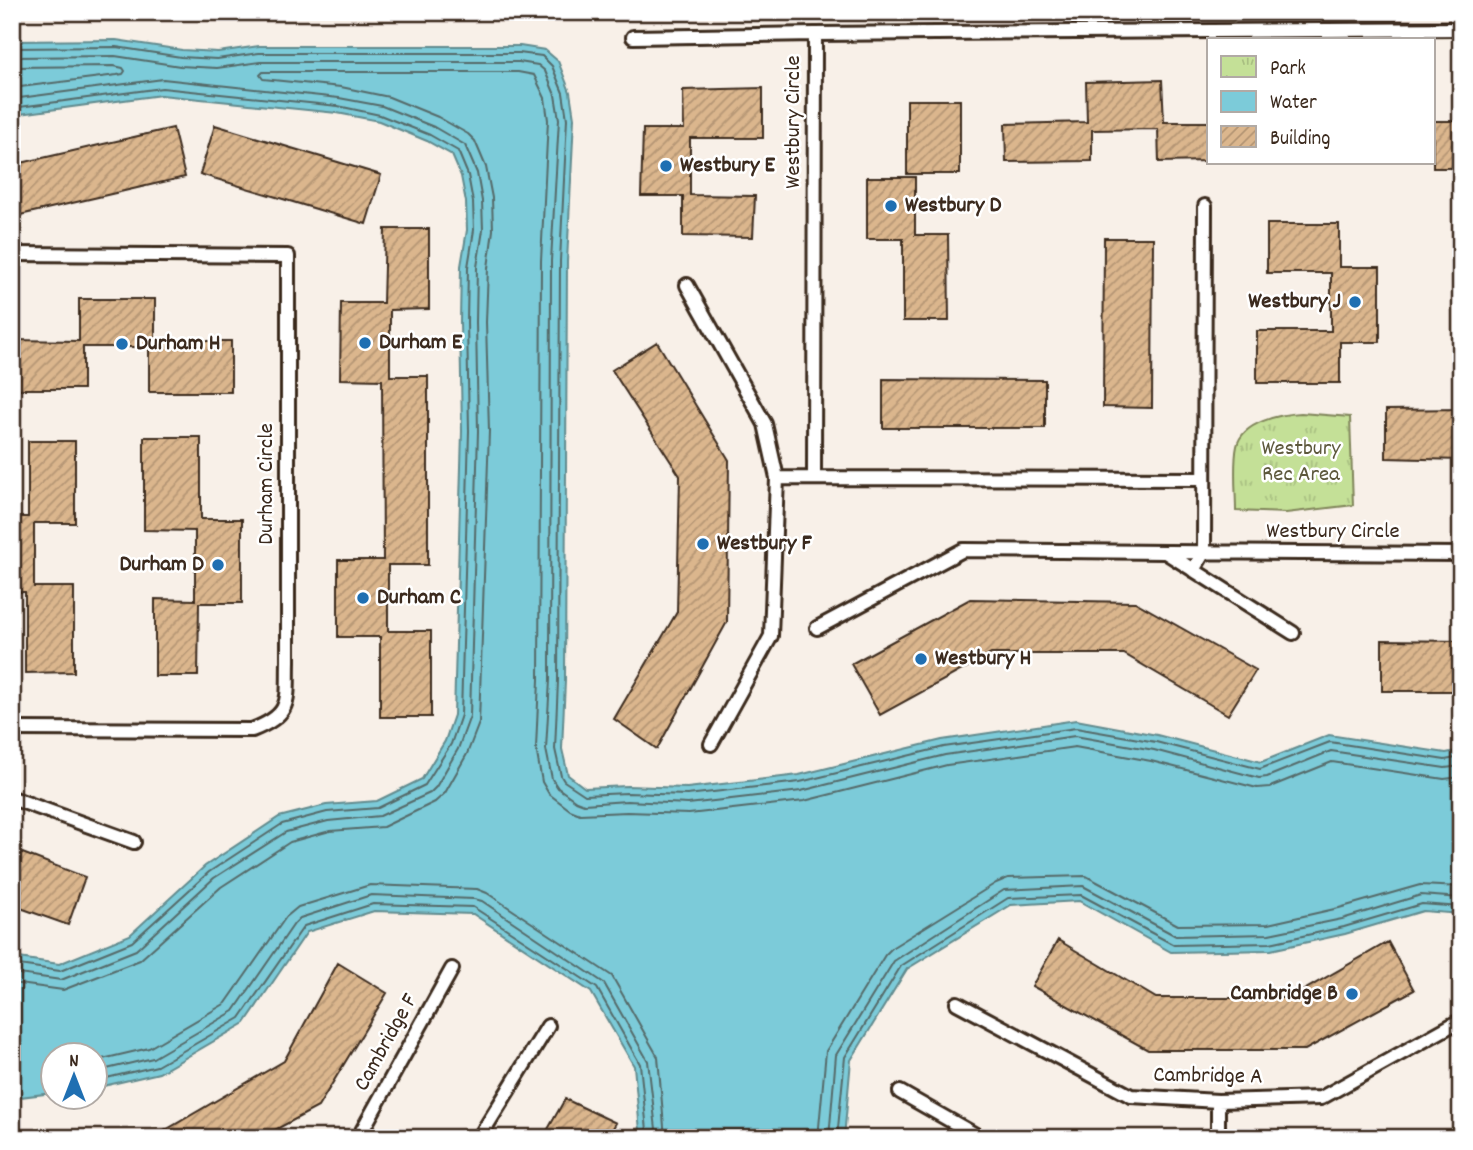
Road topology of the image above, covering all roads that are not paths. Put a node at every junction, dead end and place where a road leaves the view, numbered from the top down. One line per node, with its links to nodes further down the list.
1 (1461, 29): 2 (lane, Westbury Circle)
2 (815, 34): 3 (lane); 7 (lane, Westbury Circle)
3 (633, 37)
4 (1205, 206): 9 (lane)
5 (12, 254): 16 (lane, Durham Circle)
6 (687, 285): 8 (lane)
7 (814, 477): 8 (lane); 9 (lane)
8 (776, 478): 17 (lane)
9 (1204, 480): 11 (lane)
10 (1165, 552): 11 (lane, Westbury Circle); 13 (lane); 14 (lane)
11 (1204, 552): 12 (lane, Westbury Circle); 13 (lane)
12 (1461, 554)
13 (1193, 570): 15 (lane)
14 (817, 628)
15 (1293, 633)
16 (12, 729)
17 (711, 744)
18 (12, 798): 19 (lane)
19 (134, 842)
20 (452, 969): 26 (lane, Cambridge F)
21 (957, 1003): 25 (lane, Cambridge A)
22 (1461, 1020): 25 (lane, Cambridge A)
23 (548, 1026): 27 (lane)
24 (900, 1092): 28 (lane)
25 (1219, 1101): 29 (lane)
26 (358, 1138)
27 (479, 1138)
28 (981, 1138)
29 (1218, 1138)

